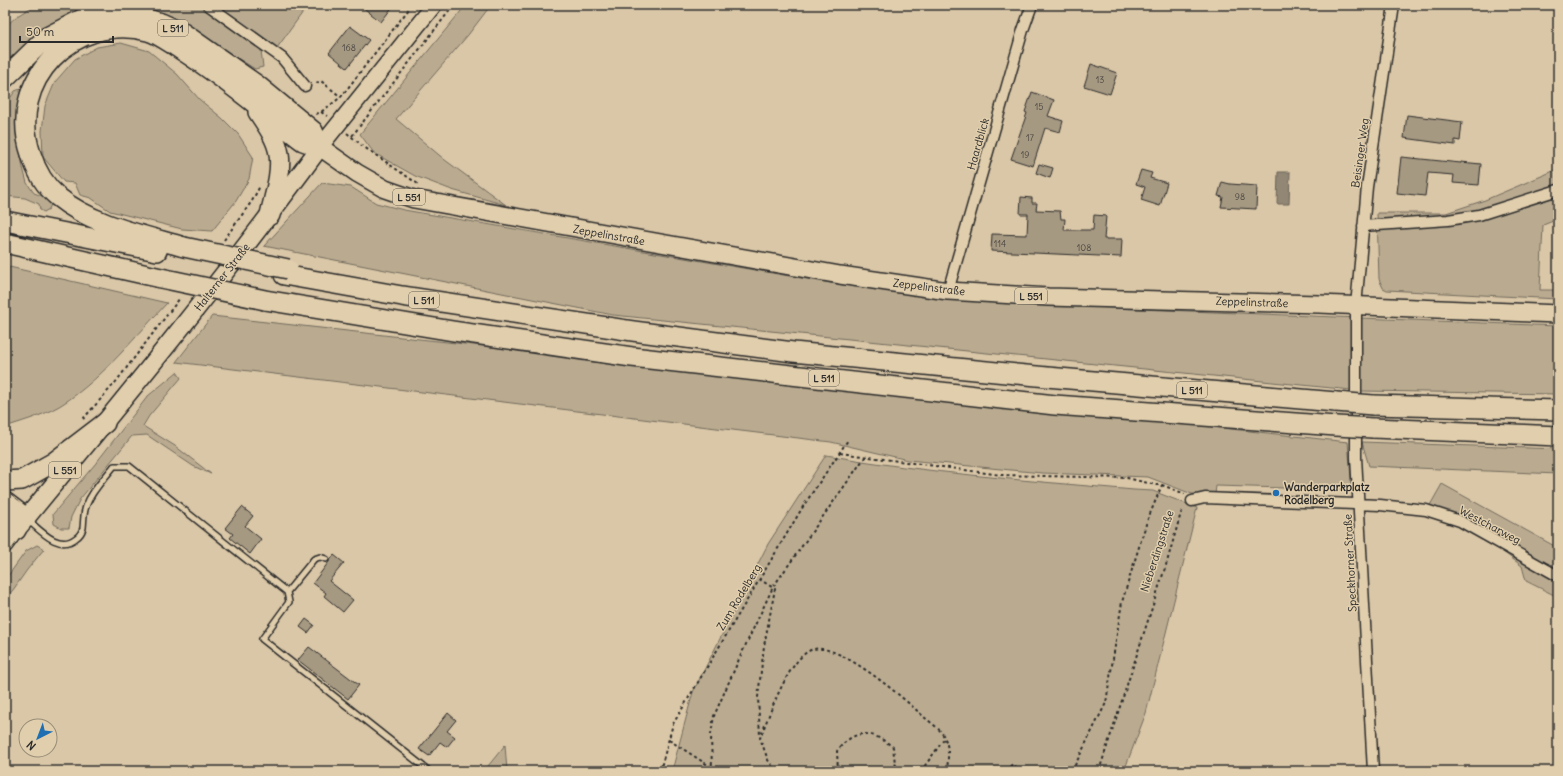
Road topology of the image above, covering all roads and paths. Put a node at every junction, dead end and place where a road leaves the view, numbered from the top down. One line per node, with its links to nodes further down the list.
1 (208, 5): 8 (street)
2 (412, 5): 9 (path)
3 (434, 5): 13 (main road, Halterner Straße)
4 (454, 5): 14 (path)
5 (1032, 5): 25 (street, Haardblick)
6 (1394, 5): 21 (street, Beisinger Weg)
7 (5, 78): 12 (highway, L 511)
8 (305, 86): 9 (path)
9 (341, 97): 11 (path)
10 (251, 100): 15 (highway, L 511); 19 (highway, L 511); 24 (highway, L 511)
11 (321, 112): 12 (path); 13 (path)
12 (304, 124): 15 (highway, L 511)
13 (337, 125): 14 (path); 15 (main road, Halterner Straße)
14 (352, 136): 17 (path)
15 (320, 147): 19 (main road, Halterner Straße / L 551); 25 (main road, Zeppelinstraße / L 551)
16 (261, 184): 22 (path)
17 (421, 185)
18 (1558, 190): 21 (street)
19 (270, 216): 31 (main road, Halterner Straße / L 551)
20 (5, 221): 24 (highway, L 511)
21 (1363, 226): 27 (street, Beisinger Weg)
22 (224, 241)
23 (5, 243): 32 (highway, L 511, bridge)
24 (182, 251): 29 (highway, L 511, bridge)
25 (948, 291): 27 (main road, Zeppelinstraße / L 551)
26 (181, 297): 30 (path)
27 (1356, 306): 28 (main road, Zeppelinstraße / L 551); 40 (street, Speckhorner Straße)
28 (1558, 314)
29 (1558, 410)
30 (80, 422)
31 (105, 422): 36 (highway); 41 (main road, Halterner Straße / L 551)
32 (1558, 436)
33 (848, 440): 34 (path, Zum Rodelberg)
34 (840, 453): 35 (path); 44 (path, Zum Rodelberg)
35 (865, 456): 37 (path); 45 (path)
36 (5, 481)
37 (1162, 485): 38 (path); 61 (path)
38 (1192, 501): 40 (street); 62 (path, Nieberdingstraße)
39 (5, 502): 41 (highway)
40 (1358, 504): 43 (street, Westcharweg); 63 (street, Speckhorner Straße)
41 (13, 529): 46 (lane)
42 (326, 559): 46 (lane)
43 (1558, 576)
44 (759, 579): 45 (path); 49 (path, Zum Rodelberg)
45 (773, 587): 47 (path); 50 (path)
46 (287, 592): 51 (lane)
47 (760, 738): 48 (path); 54 (path)
48 (944, 738): 57 (path); 58 (path)
49 (669, 740): 50 (path); 52 (path, Zum Rodelberg)
50 (711, 767): 53 (path)
51 (429, 771)
52 (660, 771)
53 (712, 771)
54 (776, 771)
55 (838, 771): 56 (path)
56 (898, 771)
57 (921, 771)
58 (947, 771)
59 (1006, 771): 60 (path)
60 (1016, 771)
61 (1072, 771)
62 (1098, 771)
63 (1373, 771)

